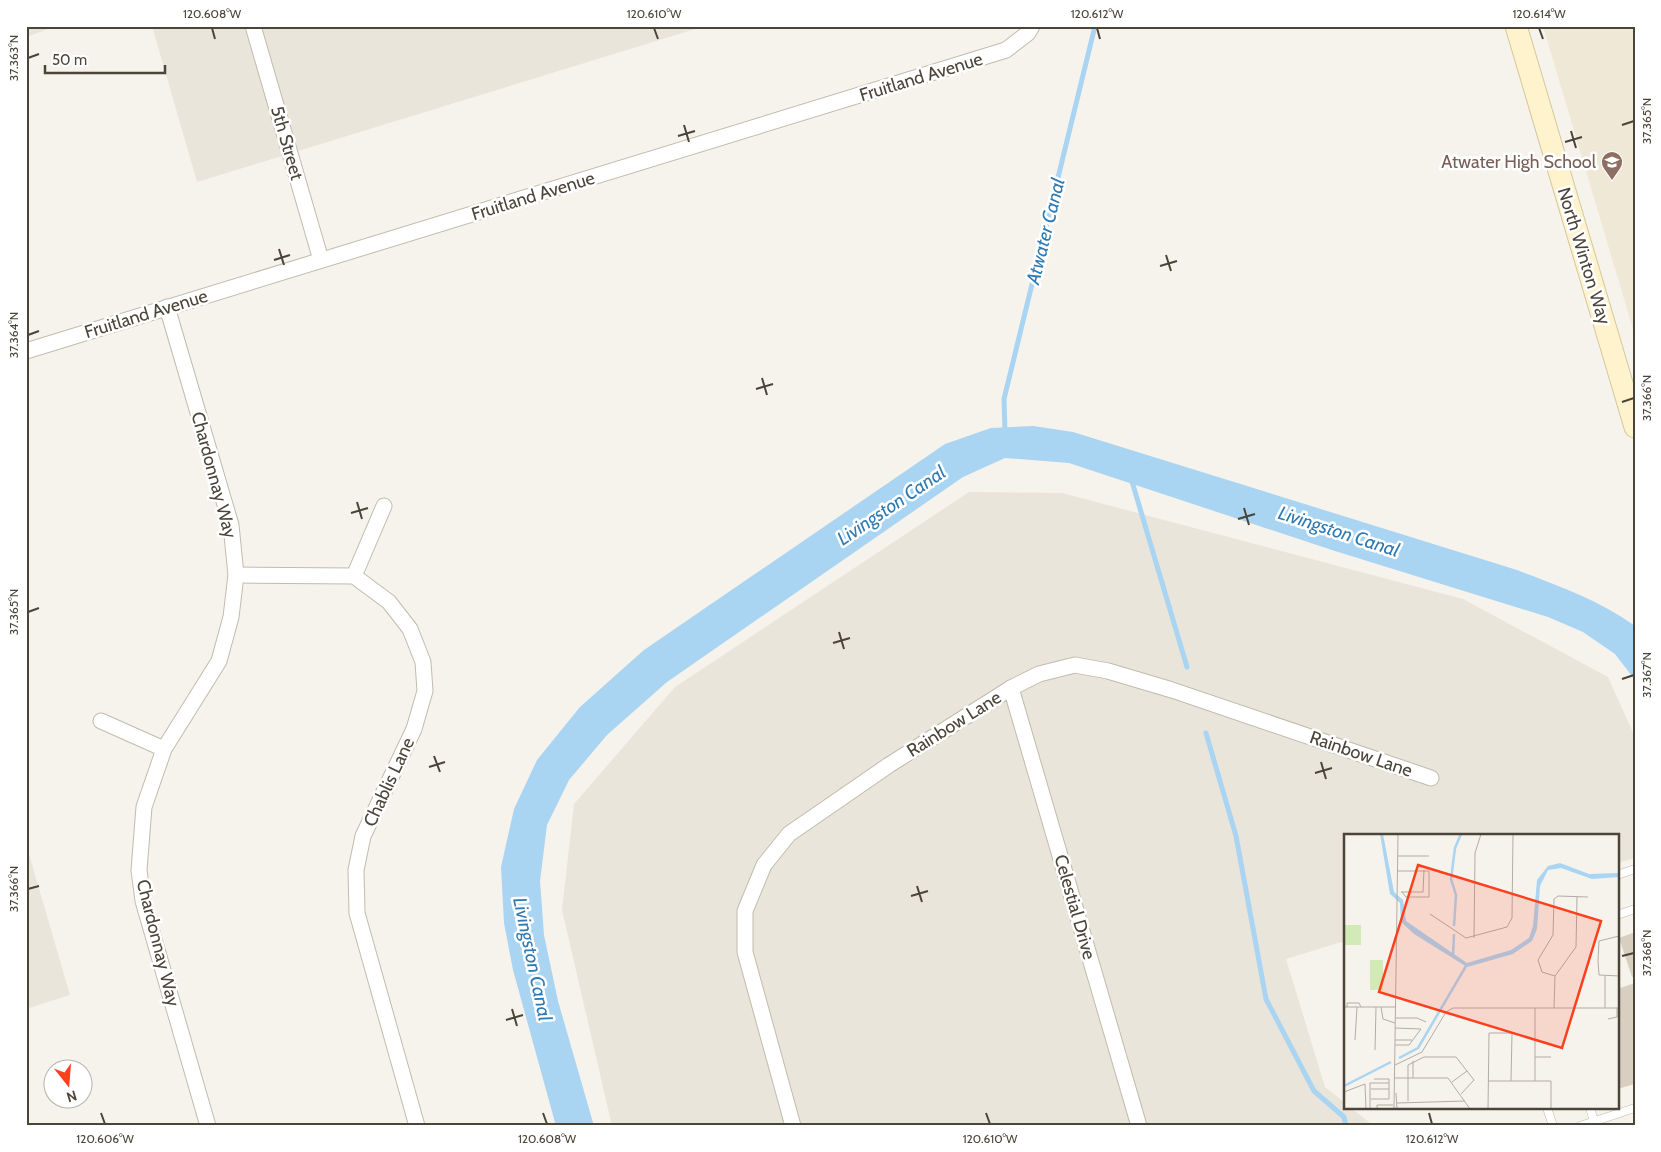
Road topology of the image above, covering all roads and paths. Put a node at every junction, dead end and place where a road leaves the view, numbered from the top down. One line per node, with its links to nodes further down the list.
1 (253, 26): 4 (street, 5th Street)
2 (1032, 26): 4 (street, Fruitland Avenue)
3 (1516, 26): 7 (main road, North Winton Way)
4 (322, 260): 5 (street, Fruitland Avenue)
5 (167, 307): 6 (street, Fruitland Avenue); 9 (street, Chardonnay Way)
6 (26, 351)
7 (1635, 428)
8 (384, 506): 10 (street)
9 (236, 575): 10 (street); 13 (street, Chardonnay Way)
10 (354, 576): 24 (street, Chablis Lane)
11 (1011, 688): 14 (street, Rainbow Lane); 25 (street, Rainbow Lane); 26 (street, Celestial Drive)
12 (101, 721): 13 (street)
13 (164, 749): 23 (street, Chardonnay Way)
14 (1431, 778)
15 (1635, 869): 16 (lane)
16 (1618, 874)
17 (1635, 909): 18 (lane)
18 (1618, 914)
19 (1635, 1108): 22 (lane)
20 (1548, 1110): 27 (lane)
21 (1591, 1110): 22 (lane)
22 (1594, 1121): 28 (lane)
23 (208, 1126)
24 (417, 1126)
25 (793, 1126)
26 (1139, 1126)
27 (1553, 1126)
28 (1580, 1126)

